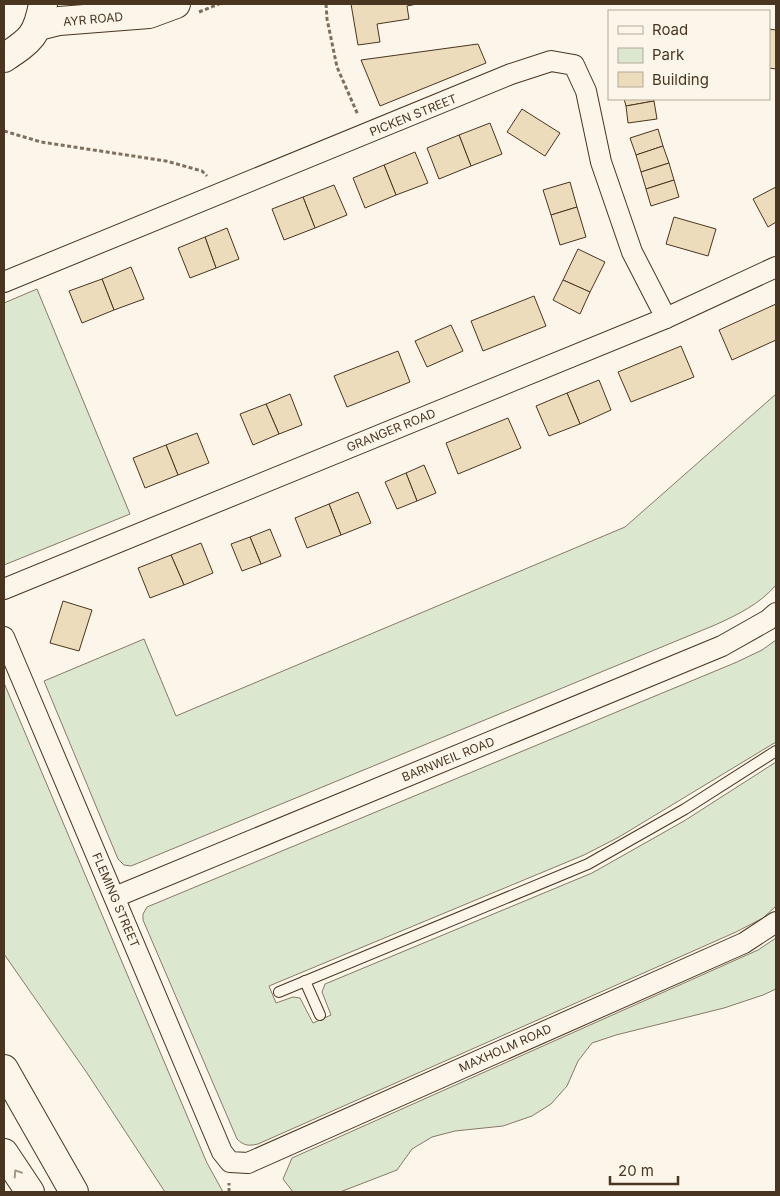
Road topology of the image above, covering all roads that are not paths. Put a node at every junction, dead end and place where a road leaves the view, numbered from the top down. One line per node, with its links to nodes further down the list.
1 (176, 4): 2 (main road, AYR ROAD)
2 (41, 15): 3 (main road)
3 (4, 58)
4 (776, 267): 6 (street, GRANGER ROAD)
5 (4, 282): 6 (street, PICKEN STREET)
6 (666, 318): 7 (street, GRANGER ROAD)
7 (4, 589)
8 (776, 613): 11 (street, BARNWEIL ROAD)
9 (4, 636): 11 (street, FLEMING STREET)
10 (776, 751): 13 (lane)
11 (115, 897): 19 (street, FLEMING STREET)
12 (776, 922): 19 (street, MAXHOLM ROAD)
13 (305, 981): 14 (lane); 15 (lane)
14 (279, 992)
15 (320, 1015)
16 (4, 1069): 21 (main road)
17 (4, 1095): 21 (main road)
18 (4, 1153): 20 (main road, one-way to 18)
19 (230, 1162)
20 (30, 1192)
21 (72, 1192)

